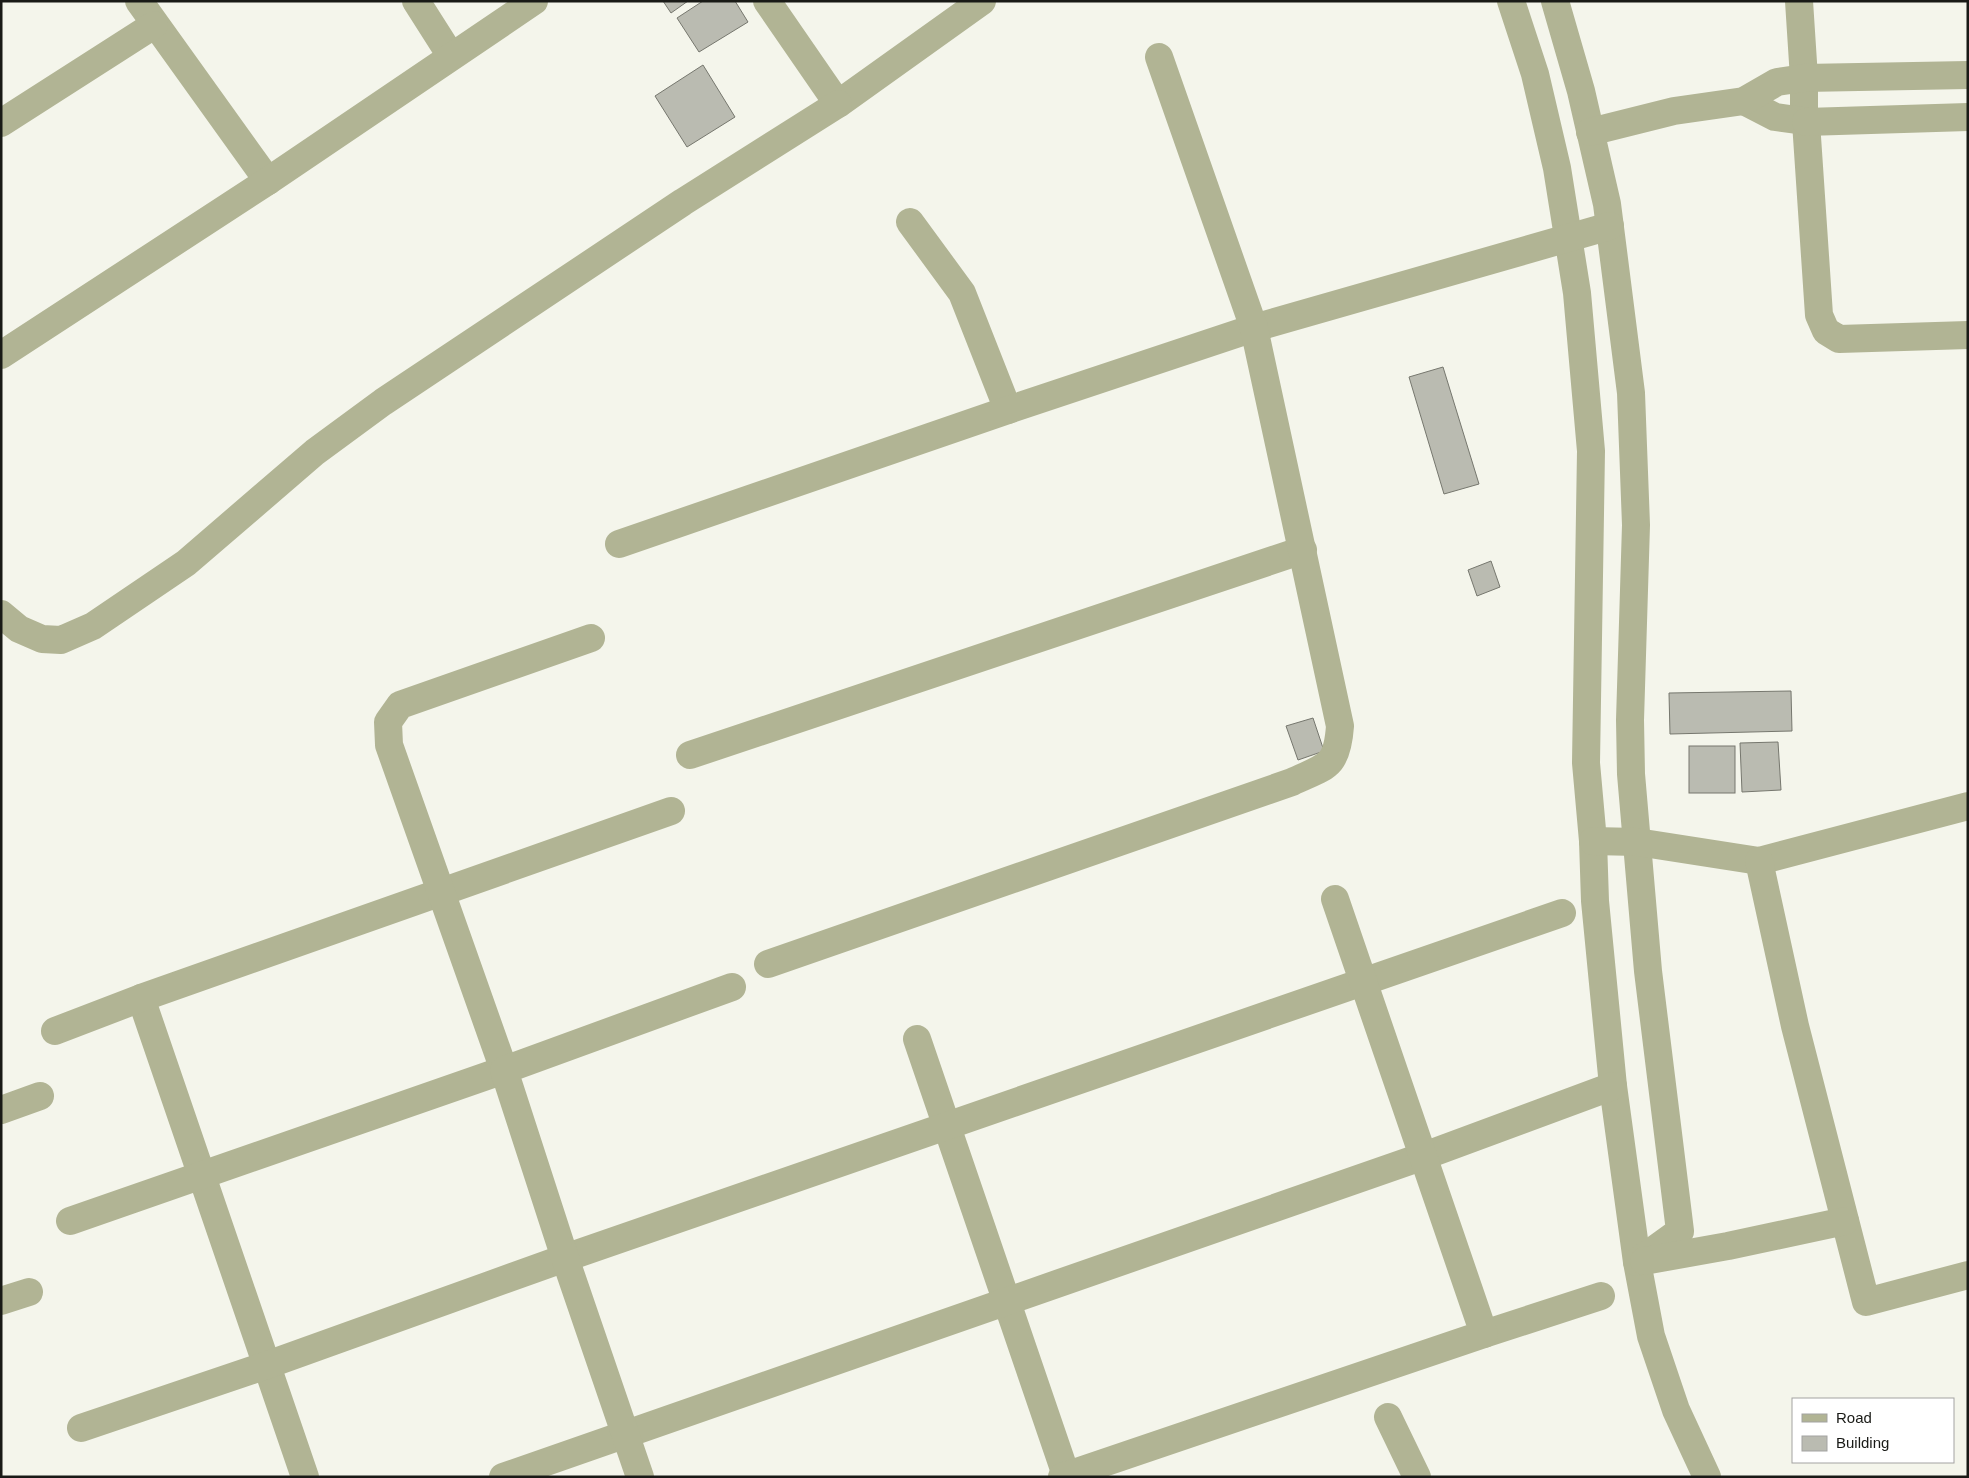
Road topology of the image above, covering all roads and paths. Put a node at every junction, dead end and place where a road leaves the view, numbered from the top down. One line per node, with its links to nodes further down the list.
1 (139, 1): 9 (street)
2 (416, 1): 10 (street)
3 (534, 1): 10 (street)
4 (767, 1): 15 (street)
5 (982, 1): 15 (street)
6 (1512, 1): 23 (street)
7 (1555, 1): 19 (street)
8 (1799, 1): 13 (street)
9 (154, 25): 18 (street); 20 (street)
10 (451, 56): 20 (street)
11 (1159, 57): 24 (street)
12 (1968, 75): 13 (street)
13 (1804, 78): 14 (street); 17 (street)
14 (1744, 101): 17 (street); 19 (street)
15 (838, 104): 30 (street)
16 (1968, 117): 17 (street)
17 (1805, 121): 25 (street)
18 (1, 123)
19 (1590, 132): 22 (street)
20 (268, 180): 26 (street)
21 (910, 222): 27 (street)
22 (1610, 226): 23 (street); 36 (street)
23 (1567, 237): 24 (street); 35 (street)
24 (1254, 328): 27 (street); 29 (street)
25 (1968, 335)
26 (1, 355)
27 (1008, 410): 28 (street)
28 (620, 544)
29 (1303, 550): 32 (street); 41 (street)
30 (1, 614)
31 (591, 638): 38 (street)
32 (690, 755)
33 (1968, 806): 37 (street)
34 (671, 811): 38 (street)
35 (1593, 841): 36 (street); 48 (street)
36 (1637, 842): 37 (street); 57 (street)
37 (1759, 861): 55 (street)
38 (440, 893): 44 (street); 47 (street)
39 (1335, 898): 42 (street)
40 (1562, 912): 42 (street)
41 (768, 964)
42 (1362, 981): 51 (street); 52 (street)
43 (732, 987): 47 (street)
44 (141, 998): 45 (street); 53 (street)
45 (55, 1031)
46 (917, 1038): 51 (street)
47 (504, 1070): 53 (street); 56 (street)
48 (1613, 1086): 52 (street); 57 (street)
49 (40, 1096): 50 (street)
50 (1, 1110)
51 (946, 1126): 56 (street); 62 (street)
52 (1424, 1156): 62 (street); 63 (street)
53 (203, 1175): 54 (street); 64 (street)
54 (70, 1221)
55 (1845, 1221): 57 (street); 58 (street)
56 (565, 1258): 64 (street); 67 (street)
57 (1637, 1262): 73 (street)
58 (1968, 1275)
59 (29, 1292): 61 (street)
60 (1602, 1296): 63 (street)
61 (1, 1301)
62 (1006, 1301): 67 (street); 68 (street)
63 (1484, 1334): 68 (street)
64 (267, 1365): 66 (street); 69 (street)
65 (1388, 1417): 72 (street)
66 (81, 1428)
67 (626, 1435): 70 (street); 71 (street)
68 (1064, 1476)
69 (305, 1477)
70 (503, 1477)
71 (640, 1477)
72 (1417, 1477)
73 (1707, 1477)

